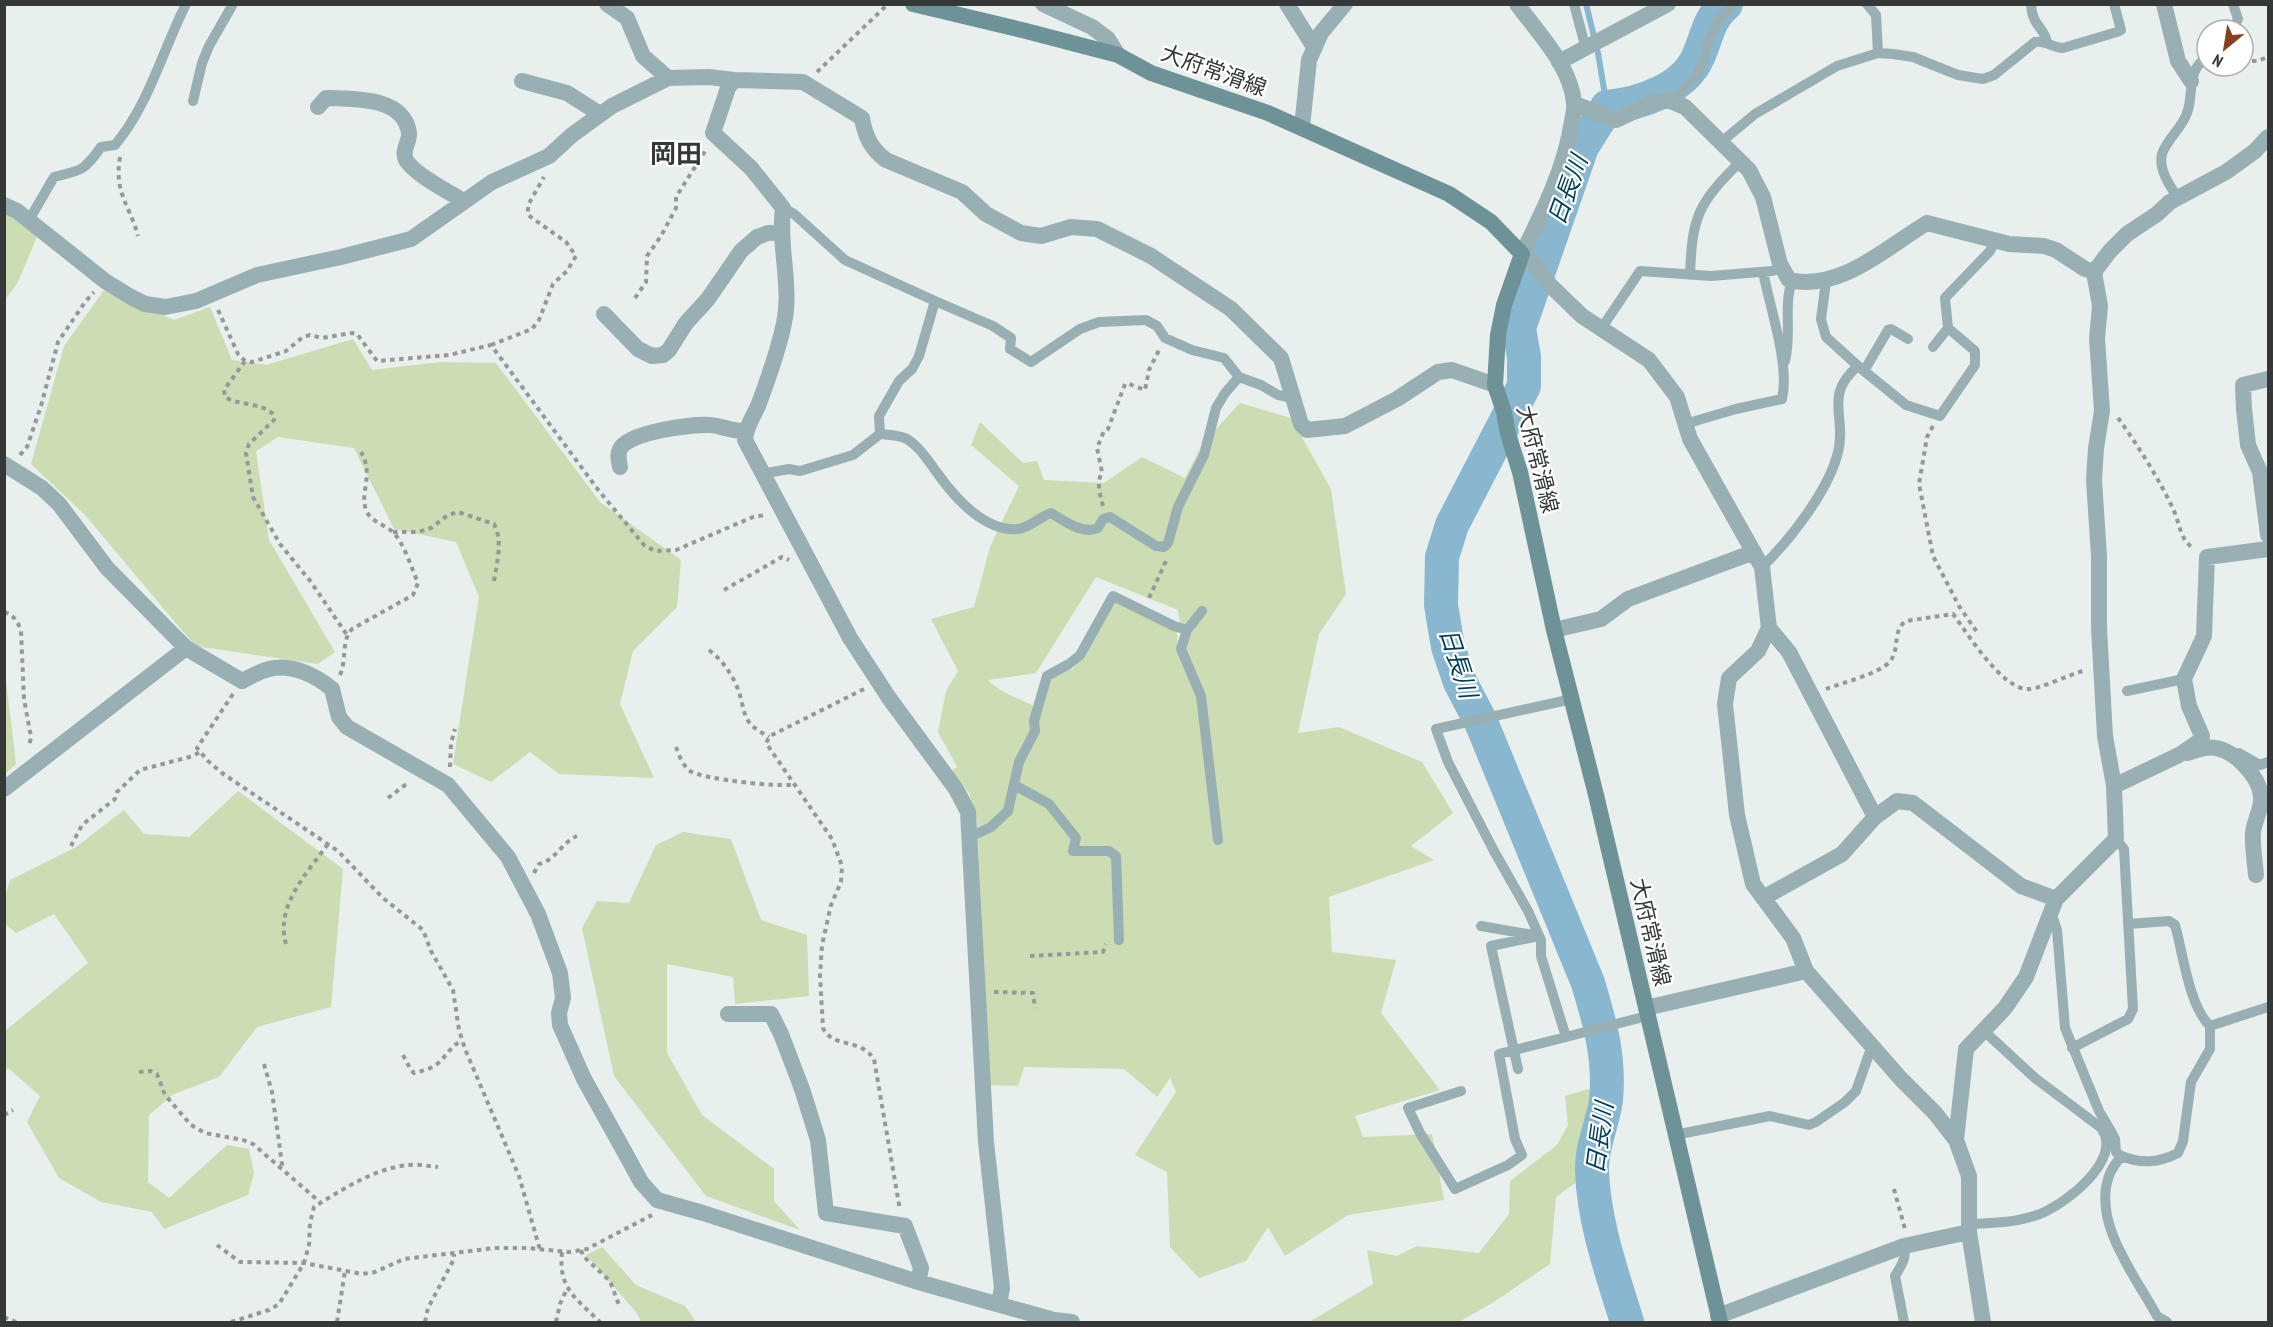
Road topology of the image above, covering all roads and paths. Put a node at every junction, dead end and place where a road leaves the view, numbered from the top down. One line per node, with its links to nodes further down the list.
1 (186, 4): 37 (lane)
2 (233, 4): 31 (lane)
3 (607, 4): 25 (street)
4 (888, 4): 29 (path)
5 (913, 4): 17 (main road, 大府常滑線)
6 (1043, 4): 22 (street)
7 (1287, 4): 19 (street)
8 (1345, 4): 19 (street)
9 (1516, 4): 23 (street)
10 (1574, 4): 20 (lane)
11 (1668, 4): 20 (street)
12 (1734, 4): 30 (lane)
13 (1867, 4): 21 (lane)
14 (2031, 4): 18 (lane)
15 (2114, 4): 18 (lane)
16 (2164, 4): 28 (street)
17 (941, 8): 22 (main road, 大府常滑線)
18 (2047, 43): 21 (lane)
19 (1314, 46): 35 (street)
20 (1586, 49): 23 (street)
21 (1878, 53): 39 (lane)
22 (1118, 55): 35 (main road, 大府常滑線)
23 (1559, 62): 32 (street)
24 (2195, 74): 28 (lane)
25 (668, 78): 26 (street); 34 (street)
26 (734, 80): 29 (street); 36 (street)
27 (522, 81): 34 (street)
28 (2191, 81): 42 (lane)
29 (808, 85): 73 (street)
30 (1674, 101): 32 (street); 39 (street)
31 (193, 102)
32 (1575, 104): 50 (street)
33 (318, 107): 43 (street)
34 (600, 114): 43 (street)
35 (1302, 127): 50 (main road, 大府常滑線)
36 (715, 135): 45 (street); 58 (path)
37 (122, 137): 46 (lane); 48 (path)
38 (2268, 137): 42 (street)
39 (1720, 143): 40 (street)
40 (1740, 162): 53 (street); 54 (lane)
41 (549, 170): 65 (path)
42 (2178, 198): 52 (street)
43 (463, 201): 57 (street)
44 (4, 205): 46 (street)
45 (783, 208): 47 (street); 59 (lane)
46 (29, 220): 55 (street)
47 (782, 232): 60 (street); 77 (street)
48 (138, 236)
49 (1995, 241): 52 (street); 56 (street); 61 (lane)
50 (1528, 258): 62 (street); 72 (main road, 大府常滑線)
51 (1763, 272): 53 (lane); 54 (lane); 68 (lane)
52 (2094, 272): 104 (street)
53 (1787, 274): 56 (street); 68 (lane)
54 (1690, 275): 62 (lane)
55 (105, 280): 57 (street); 80 (path)
56 (1826, 281): 69 (lane)
57 (209, 295): 67 (path)
58 (635, 298)
59 (935, 301): 63 (lane); 78 (lane)
60 (604, 314)
61 (1948, 328): 66 (lane); 75 (lane)
62 (1601, 329): 76 (street)
63 (1165, 338): 70 (lane); 84 (path)
64 (1908, 339): 69 (lane)
65 (491, 345): 67 (path); 83 (path)
66 (1933, 346)
67 (245, 361): 100 (path)
68 (1783, 362): 76 (lane)
69 (1861, 368): 75 (lane); 90 (lane)
70 (1239, 377): 73 (lane); 87 (lane)
71 (2268, 379): 86 (street)
72 (1495, 385): 73 (street); 99 (main road, 大府常滑線)
73 (1293, 398)
74 (2116, 411): 89 (path)
75 (1940, 416): 101 (path)
76 (1685, 424): 90 (street)
77 (747, 431): 81 (street); 82 (street)
78 (880, 434): 82 (lane); 84 (lane)
79 (360, 453): 85 (path)
80 (7, 461): 102 (street)
81 (620, 467)
82 (761, 474): 91 (street)
83 (769, 514)
84 (1106, 518): 87 (lane)
85 (393, 532): 92 (path); 100 (path)
86 (2268, 535)
87 (1165, 546): 94 (path)
88 (2268, 549): 89 (street)
89 (2206, 557): 105 (street)
90 (1758, 559): 97 (street); 99 (street)
91 (814, 572): 93 (path); 107 (street)
92 (495, 581)
93 (724, 590)
94 (1142, 610): 98 (lane); 123 (lane)
95 (1202, 611): 98 (lane)
96 (4, 612): 120 (path)
97 (1769, 628): 110 (street); 136 (street)
98 (1187, 630): 131 (lane)
99 (1554, 630): 111 (main road, 大府常滑線)
100 (346, 635): 108 (path)
101 (1979, 635)
102 (186, 648): 106 (street); 120 (street)
103 (709, 650): 113 (path)
104 (2102, 668): 110 (path); 124 (street)
105 (2184, 679): 109 (lane); 117 (street)
106 (242, 681): 108 (street); 115 (path)
107 (878, 682): 113 (path); 129 (street)
108 (332, 689): 119 (street)
109 (2127, 691)
110 (1811, 694): 127 (street)
111 (1572, 699): 141 (lane); 149 (main road, 大府常滑線)
112 (455, 729): 121 (path)
113 (769, 737): 122 (path)
114 (676, 747): 122 (path)
115 (200, 752): 132 (path); 133 (path)
116 (2226, 752): 117 (street); 118 (lane); 134 (street)
117 (2179, 755): 124 (street)
118 (2268, 762)
119 (421, 770): 121 (street); 126 (path)
120 (21, 776): 125 (street)
121 (445, 784): 135 (street)
122 (795, 784): 174 (path)
123 (1014, 786): 129 (lane); 142 (lane)
124 (2114, 786): 130 (street)
125 (4, 789)
126 (388, 798)
127 (1875, 817): 136 (street); 137 (street)
128 (578, 836): 135 (path)
129 (970, 837): 186 (street)
130 (2116, 839): 137 (street); 139 (lane)
131 (1218, 840)
132 (328, 844): 143 (path); 154 (path)
133 (71, 846)
134 (2256, 875)
135 (524, 886): 172 (street)
136 (1763, 898): 145 (street)
137 (2056, 899): 138 (street)
138 (2049, 917): 152 (street); 155 (lane)
139 (2128, 924): 151 (lane); 155 (lane)
140 (1481, 926): 141 (lane)
141 (1539, 936): 153 (lane); 157 (lane)
142 (1119, 940): 144 (path)
143 (286, 944)
144 (1030, 956)
145 (1806, 971): 149 (street); 156 (street)
146 (1014, 992): 148 (path)
147 (2268, 1007): 151 (lane)
148 (1035, 1008)
149 (1646, 1012): 153 (lane); 166 (main road, 大府常滑線)
150 (728, 1014): 174 (street)
151 (2210, 1026): 168 (lane)
152 (1984, 1031): 165 (lane); 167 (street)
153 (1566, 1037): 157 (lane)
154 (462, 1041): 158 (path); 178 (path)
155 (2072, 1048): 165 (lane)
156 (1875, 1049): 166 (lane); 167 (street)
157 (1514, 1050): 160 (lane); 162 (lane)
158 (403, 1055)
159 (264, 1064): 170 (path)
160 (1518, 1069)
161 (139, 1072): 170 (path)
162 (1461, 1090)
163 (13, 1110): 164 (path)
164 (4, 1115)
165 (2109, 1134): 168 (lane); 175 (lane)
166 (1676, 1136): 189 (main road, 大府常滑線)
167 (1956, 1140): 175 (street)
168 (2121, 1156): 200 (lane)
169 (438, 1167): 173 (path)
170 (281, 1170): 173 (path)
171 (1894, 1189): 177 (path)
172 (665, 1202): 179 (path); 184 (street)
173 (321, 1203): 182 (path)
174 (901, 1225): 184 (street)
175 (1969, 1228): 177 (street); 199 (street)
176 (217, 1245): 182 (path)
177 (1907, 1246): 189 (street); 198 (lane)
178 (540, 1250): 180 (path); 181 (path)
179 (580, 1250): 180 (path); 187 (path)
180 (562, 1252): 185 (path)
181 (454, 1254): 183 (path); 194 (path)
182 (304, 1263): 183 (path); 192 (path)
183 (345, 1271): 193 (path)
184 (918, 1282): 186 (street)
185 (567, 1289): 195 (path); 196 (path)
186 (999, 1304): 190 (street)
187 (619, 1305)
188 (4, 1317): 191 (path)
189 (1719, 1319)
190 (1054, 1321): 197 (street)
191 (16, 1323)
192 (231, 1323)
193 (337, 1323)
194 (425, 1323)
195 (556, 1323)
196 (600, 1323)
197 (1072, 1323)
198 (1904, 1323)
199 (1983, 1323)
200 (2167, 1323)

